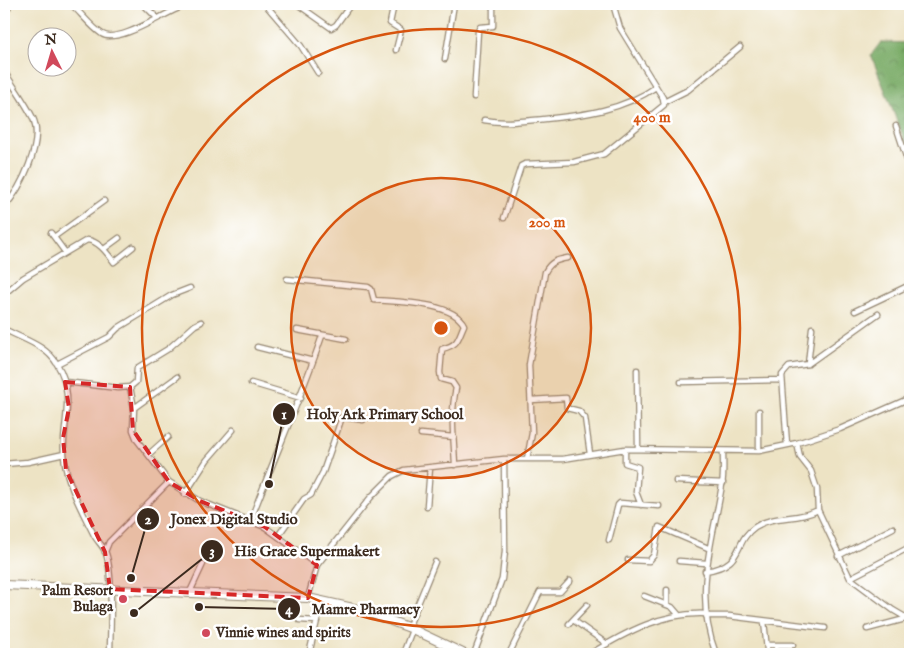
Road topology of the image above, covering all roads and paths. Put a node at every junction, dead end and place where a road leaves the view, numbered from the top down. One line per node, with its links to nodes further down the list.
1 (4, 4): 11 (street)
2 (71, 4): 13 (street)
3 (143, 4): 13 (street)
4 (265, 4): 18 (street)
5 (297, 4): 6 (street)
6 (351, 4)
7 (394, 4): 15 (street)
8 (454, 4): 16 (street)
9 (493, 4): 20 (street)
10 (613, 4): 19 (street)
11 (8, 8)
12 (177, 9): 13 (street)
13 (156, 17)
14 (740, 47): 21 (street)
15 (396, 50)
16 (445, 58)
17 (4, 71): 27 (street)
18 (318, 73)
19 (656, 87): 21 (street); 22 (street)
20 (474, 97)
21 (664, 102): 28 (street)
22 (484, 120)
23 (896, 126): 24 (street)
24 (908, 153): 25 (street)
25 (910, 169)
26 (104, 201): 32 (street)
27 (4, 207)
28 (504, 218)
29 (119, 238): 31 (street)
30 (133, 247): 31 (street)
31 (104, 249): 32 (street)
32 (65, 252): 37 (street)
33 (568, 258): 59 (street)
34 (287, 279): 66 (street)
35 (910, 285): 38 (street)
36 (190, 288): 48 (street)
37 (4, 294)
38 (854, 310)
39 (878, 314): 49 (street)
40 (201, 322): 56 (street)
41 (812, 328): 49 (street)
42 (4, 329): 48 (street)
43 (297, 330): 44 (street)
44 (322, 336): 45 (street); 47 (street)
45 (346, 339)
46 (257, 347): 47 (street)
47 (313, 361): 57 (street)
48 (57, 364): 53 (street)
49 (808, 364): 52 (street)
50 (637, 370): 69 (street)
51 (177, 377): 60 (street)
52 (782, 380): 54 (street); 68 (street)
53 (65, 382): 56 (street); 73 (street)
54 (681, 382)
55 (251, 383): 57 (street)
56 (130, 387): 60 (street)
57 (301, 398): 89 (street)
58 (910, 398): 67 (street)
59 (531, 400): 75 (street); 77 (street)
60 (134, 408): 74 (street)
61 (760, 411): 72 (street)
62 (363, 420): 91 (street)
63 (233, 430): 84 (street)
64 (421, 434): 66 (street)
65 (168, 437): 74 (street)
66 (454, 437): 79 (street)
67 (797, 443): 68 (street); 88 (street)
68 (787, 446): 72 (street)
69 (638, 448): 70 (street); 71 (street)
70 (625, 449): 75 (street); 85 (street)
71 (723, 451): 72 (street); 83 (street)
72 (759, 451)
73 (64, 454): 78 (street); 95 (street)
74 (149, 454): 82 (street)
75 (590, 454): 77 (street)
76 (504, 459): 77 (street); 79 (street); 131 (street)
77 (527, 459)
78 (4, 464)
79 (455, 465): 80 (street)
80 (430, 468): 86 (street); 102 (street)
81 (676, 481): 83 (street)
82 (169, 482): 84 (street); 95 (street)
83 (723, 483): 93 (street)
84 (185, 494): 89 (street)
85 (641, 504): 87 (street); 92 (street)
86 (427, 506)
87 (659, 506)
88 (818, 510): 96 (street); 103 (street)
89 (251, 519): 91 (street)
90 (893, 528): 96 (street)
91 (278, 536): 102 (street)
92 (610, 540)
93 (708, 548): 97 (street); 100 (street)
94 (908, 548): 104 (street)
95 (106, 552): 107 (street)
96 (838, 556): 104 (street)
97 (628, 560)
98 (679, 561): 100 (street)
99 (435, 562): 122 (street)
100 (706, 563): 103 (street)
101 (203, 564): 109 (street)
102 (317, 565): 111 (street)
103 (705, 571): 116 (street)
104 (850, 578): 117 (street)
105 (570, 581): 132 (street)
106 (4, 585): 107 (main road)
107 (110, 589): 109 (main road); 128 (street)
108 (667, 590): 114 (street)
109 (190, 592): 111 (main road)
110 (644, 596): 114 (street)
111 (308, 598): 112 (main road)
112 (322, 600): 119 (street); 122 (main road)
113 (586, 605): 124 (street)
114 (667, 605): 115 (street)
115 (678, 614): 116 (street); 124 (street)
116 (706, 615): 120 (street); 134 (street)
117 (910, 619): 123 (street)
118 (299, 620): 119 (street)
119 (317, 621): 129 (street)
120 (764, 621): 121 (street); 126 (street)
121 (825, 628)
122 (410, 629): 127 (main road); 130 (street)
123 (866, 629)
124 (607, 644): 133 (street)
125 (794, 645): 126 (street)
126 (776, 646): 135 (street)
127 (460, 653)
128 (110, 654)
129 (309, 654)
130 (403, 654)
131 (474, 654)
132 (509, 654)
133 (590, 654)
134 (716, 654)
135 (778, 654)

